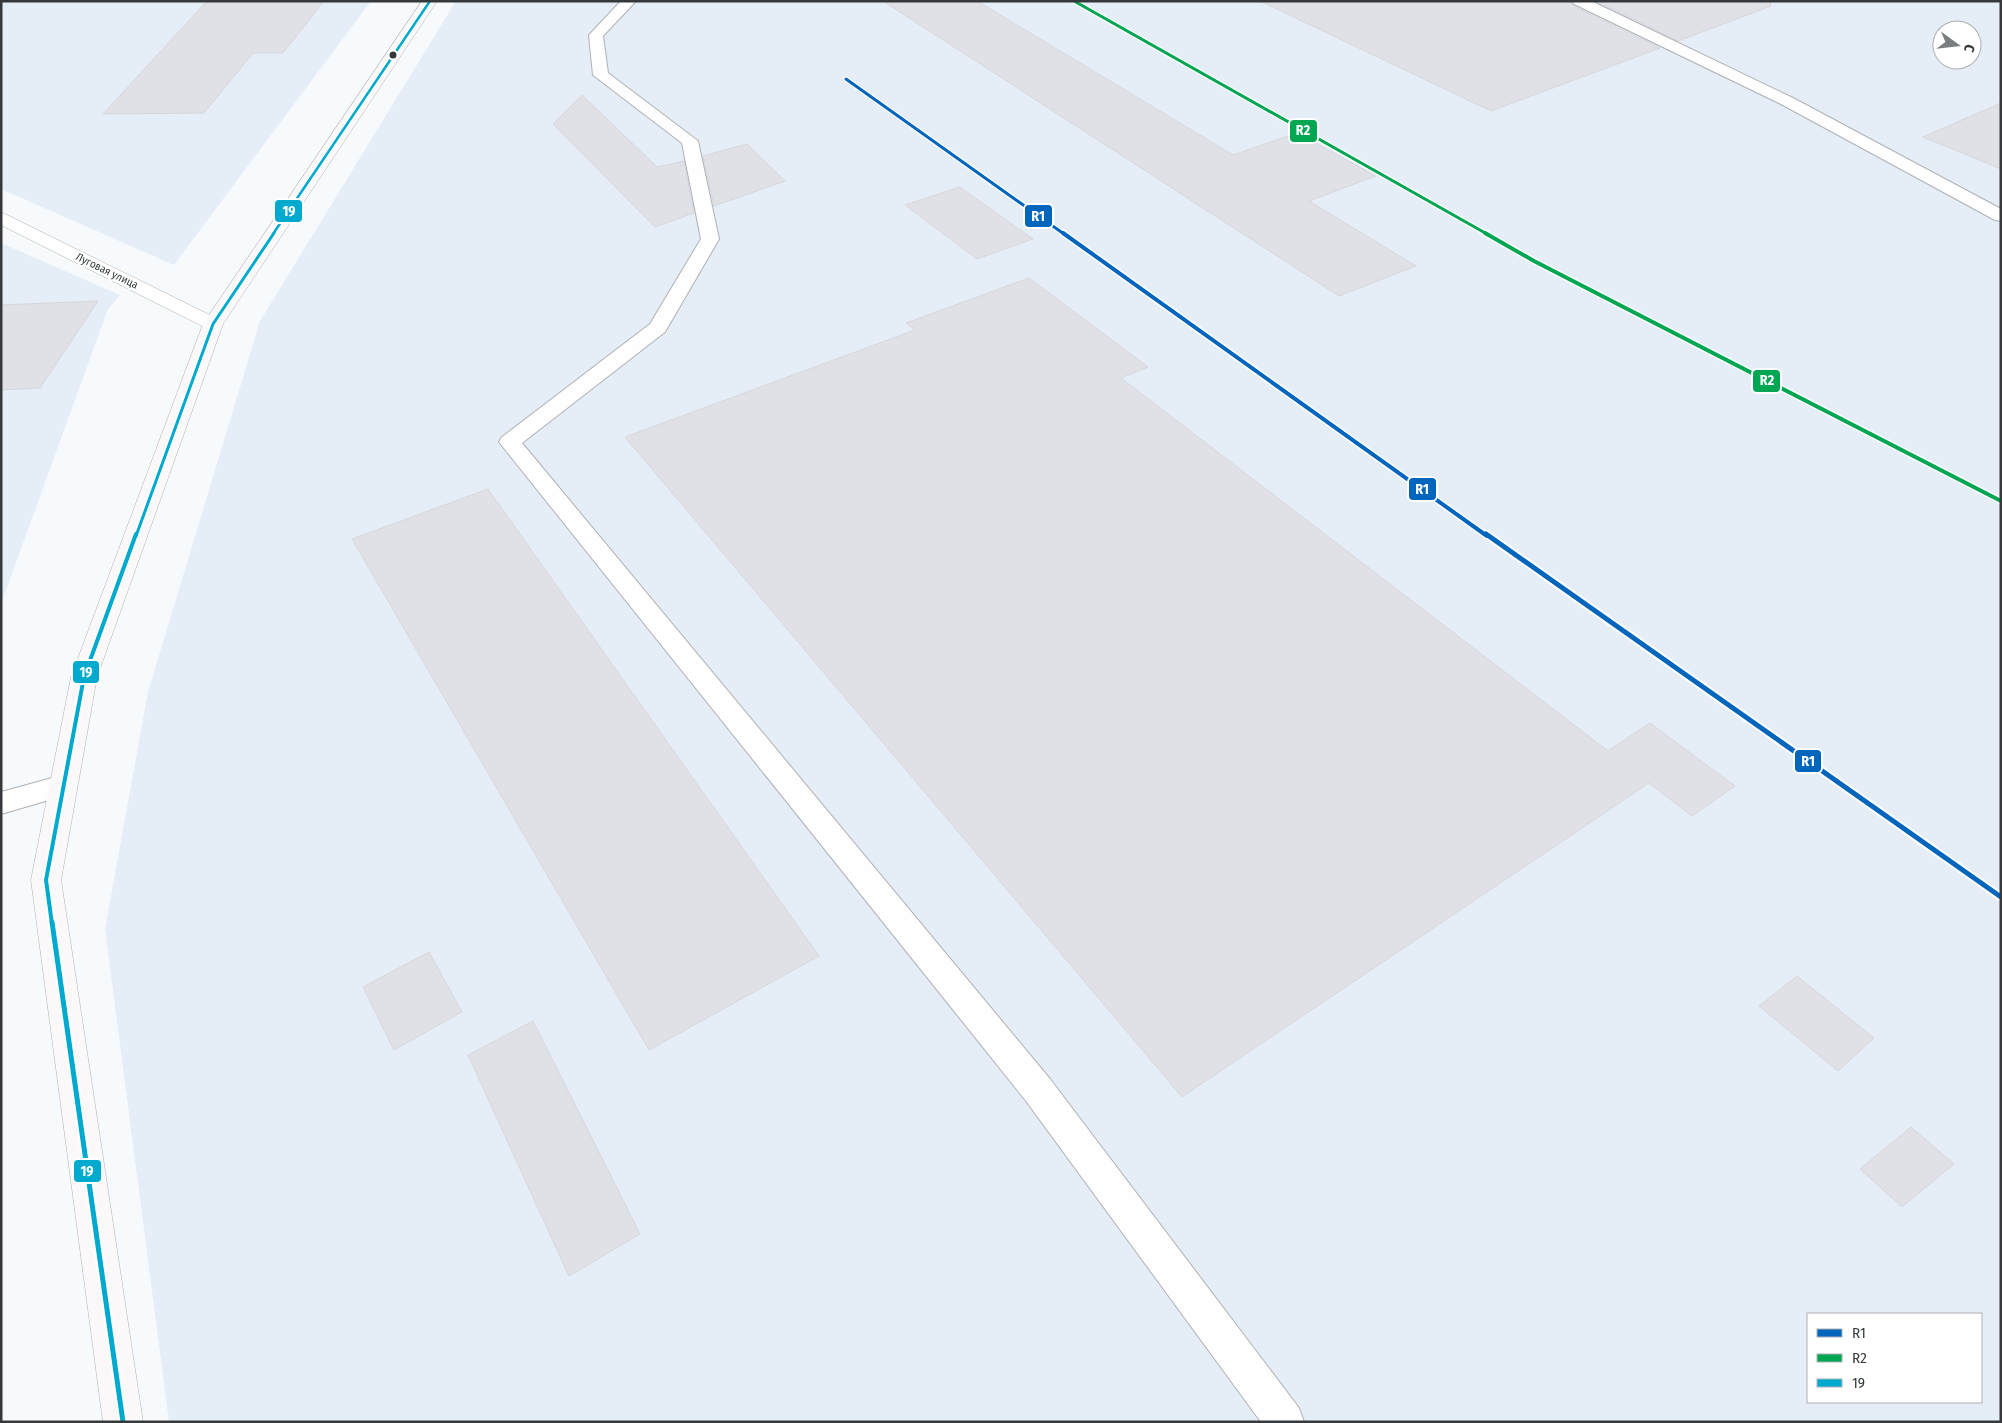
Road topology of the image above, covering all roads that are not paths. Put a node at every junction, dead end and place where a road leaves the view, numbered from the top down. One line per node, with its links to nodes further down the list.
1 (430, 1): 6 (main road)
2 (629, 1): 10 (lane)
3 (1579, 1): 4 (lane)
4 (2001, 216)
5 (1, 218): 6 (street, Луговая улица)
6 (214, 324): 7 (main road)
7 (63, 786): 8 (lane); 9 (main road)
8 (1, 803)
9 (123, 1422)
10 (1285, 1422)

